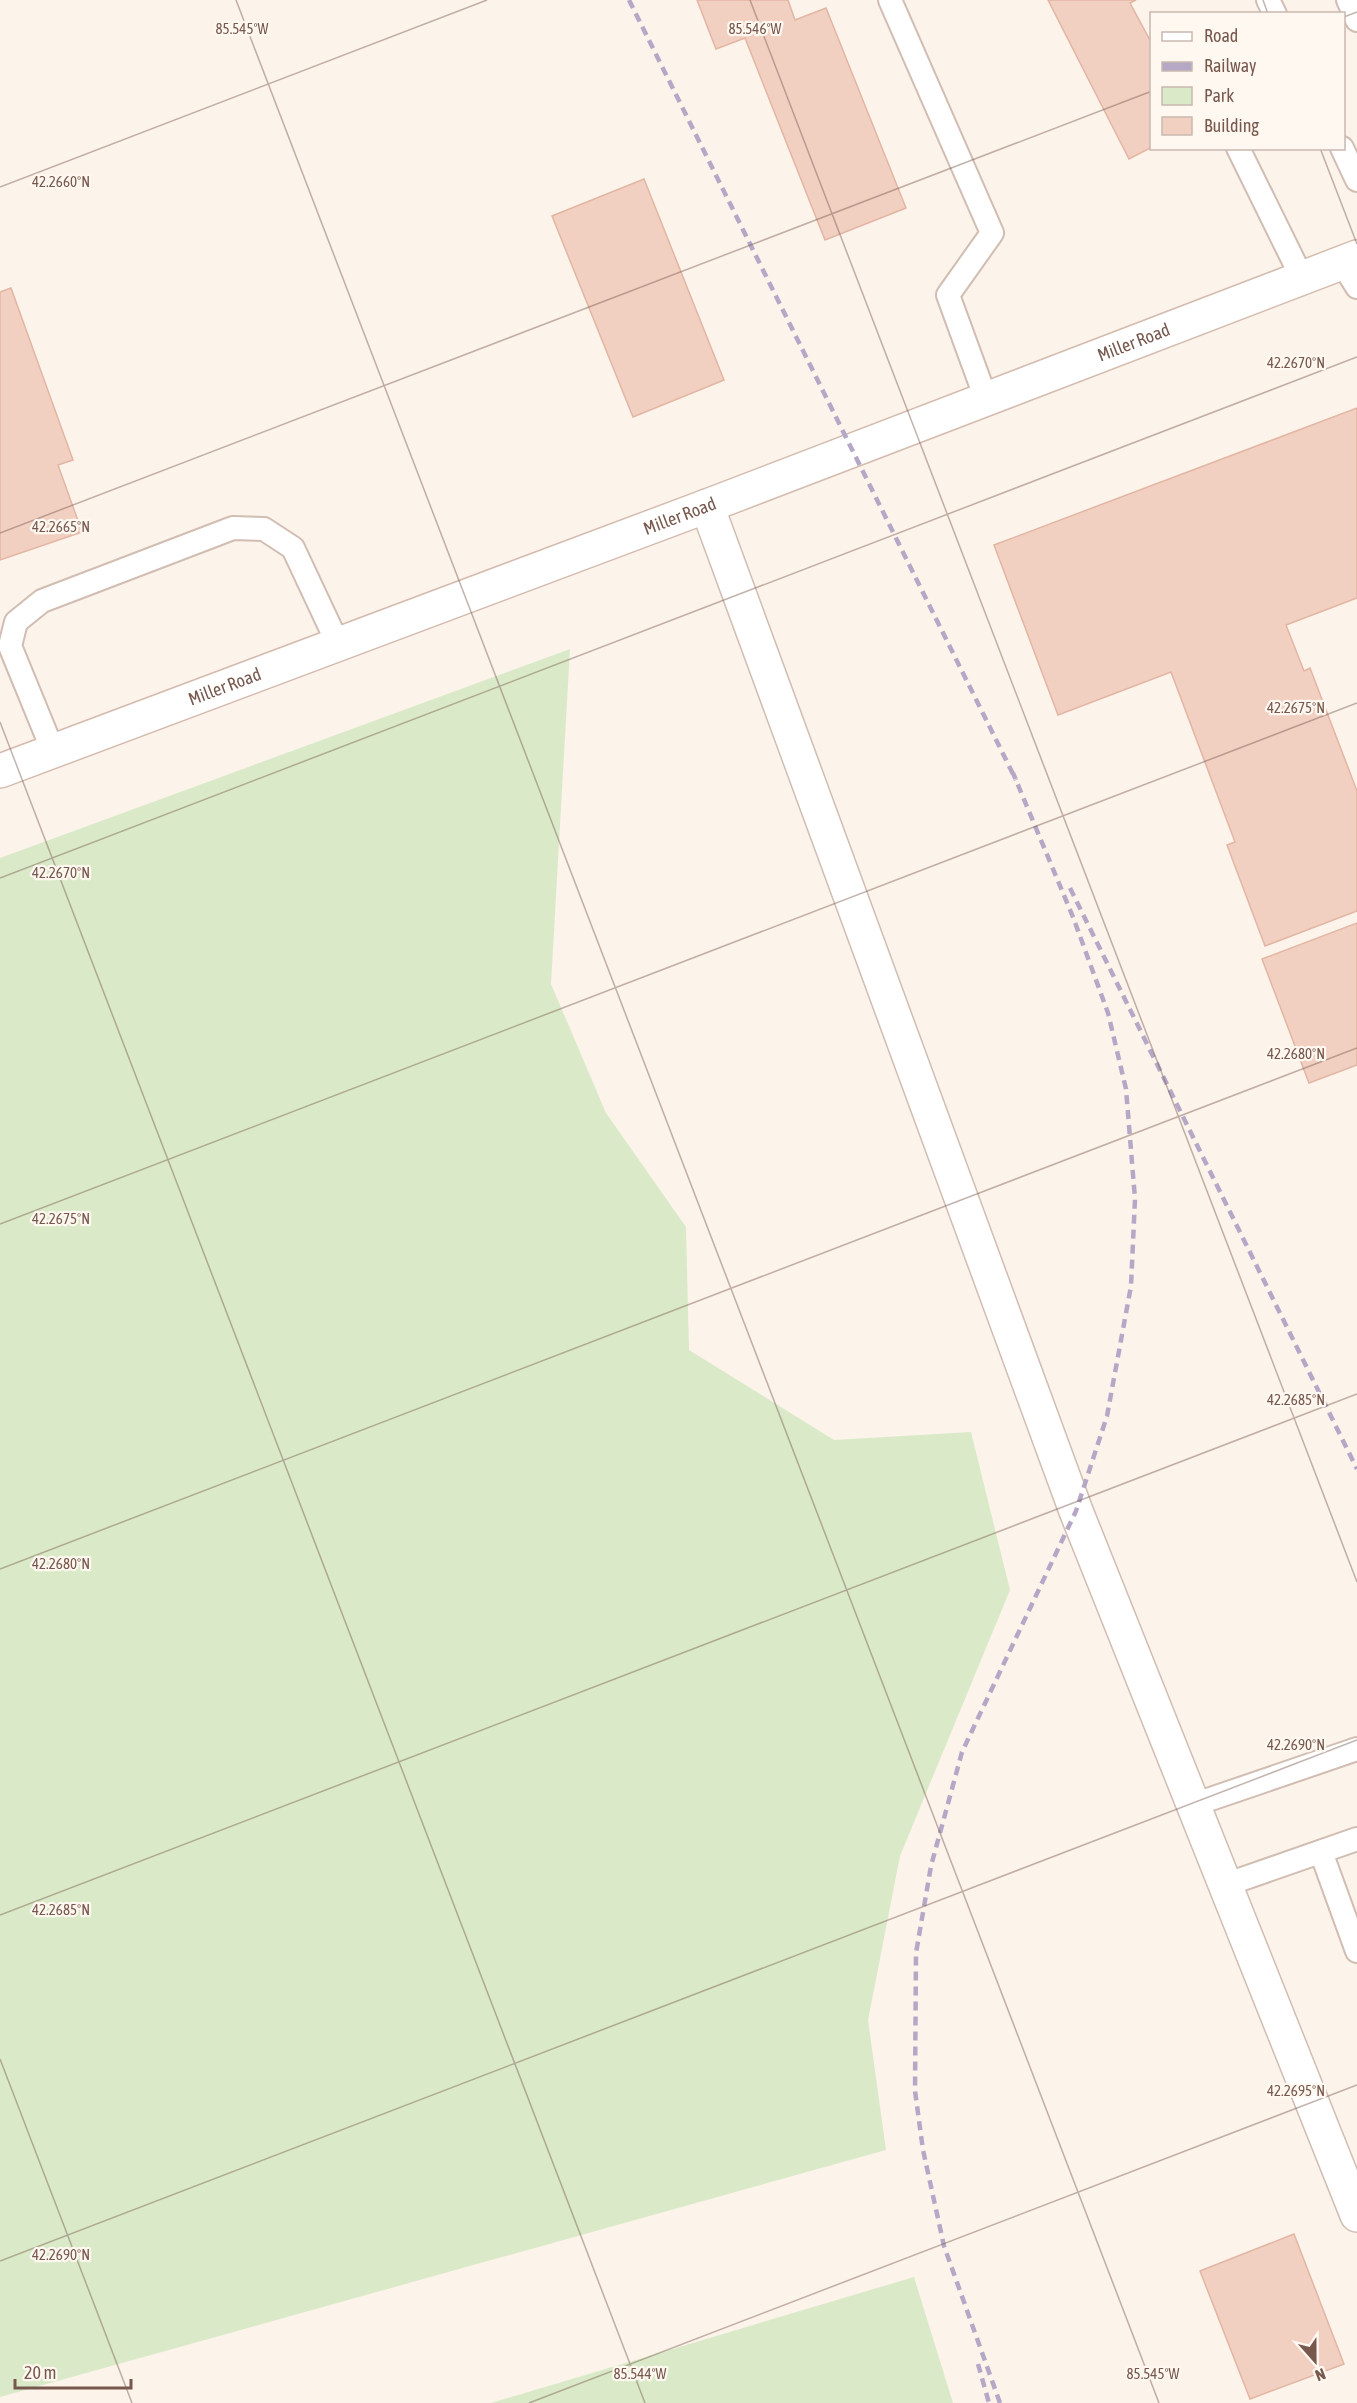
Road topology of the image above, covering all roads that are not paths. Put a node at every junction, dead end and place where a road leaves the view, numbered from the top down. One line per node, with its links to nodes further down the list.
1 (890, 0): 9 (lane)
2 (1348, 0): 3 (lane)
3 (1357, 20)
4 (1239, 150): 8 (lane)
5 (1343, 150): 6 (lane)
6 (1357, 180)
7 (1352, 269): 8 (street, Miller Road)
8 (1302, 278): 9 (street, Miller Road)
9 (986, 399): 10 (street, Miller Road)
10 (707, 506): 11 (street, Miller Road); 15 (street)
11 (338, 644): 12 (street, Miller Road); 12 (lane)
12 (53, 751): 13 (street, Miller Road)
13 (0, 771)
14 (1357, 1749): 15 (lane)
15 (1193, 1805): 18 (street)
16 (1357, 1839): 17 (lane)
17 (1321, 1852): 18 (lane); 19 (lane)
18 (1225, 1885): 20 (street)
19 (1357, 1951)
20 (1357, 2215)

